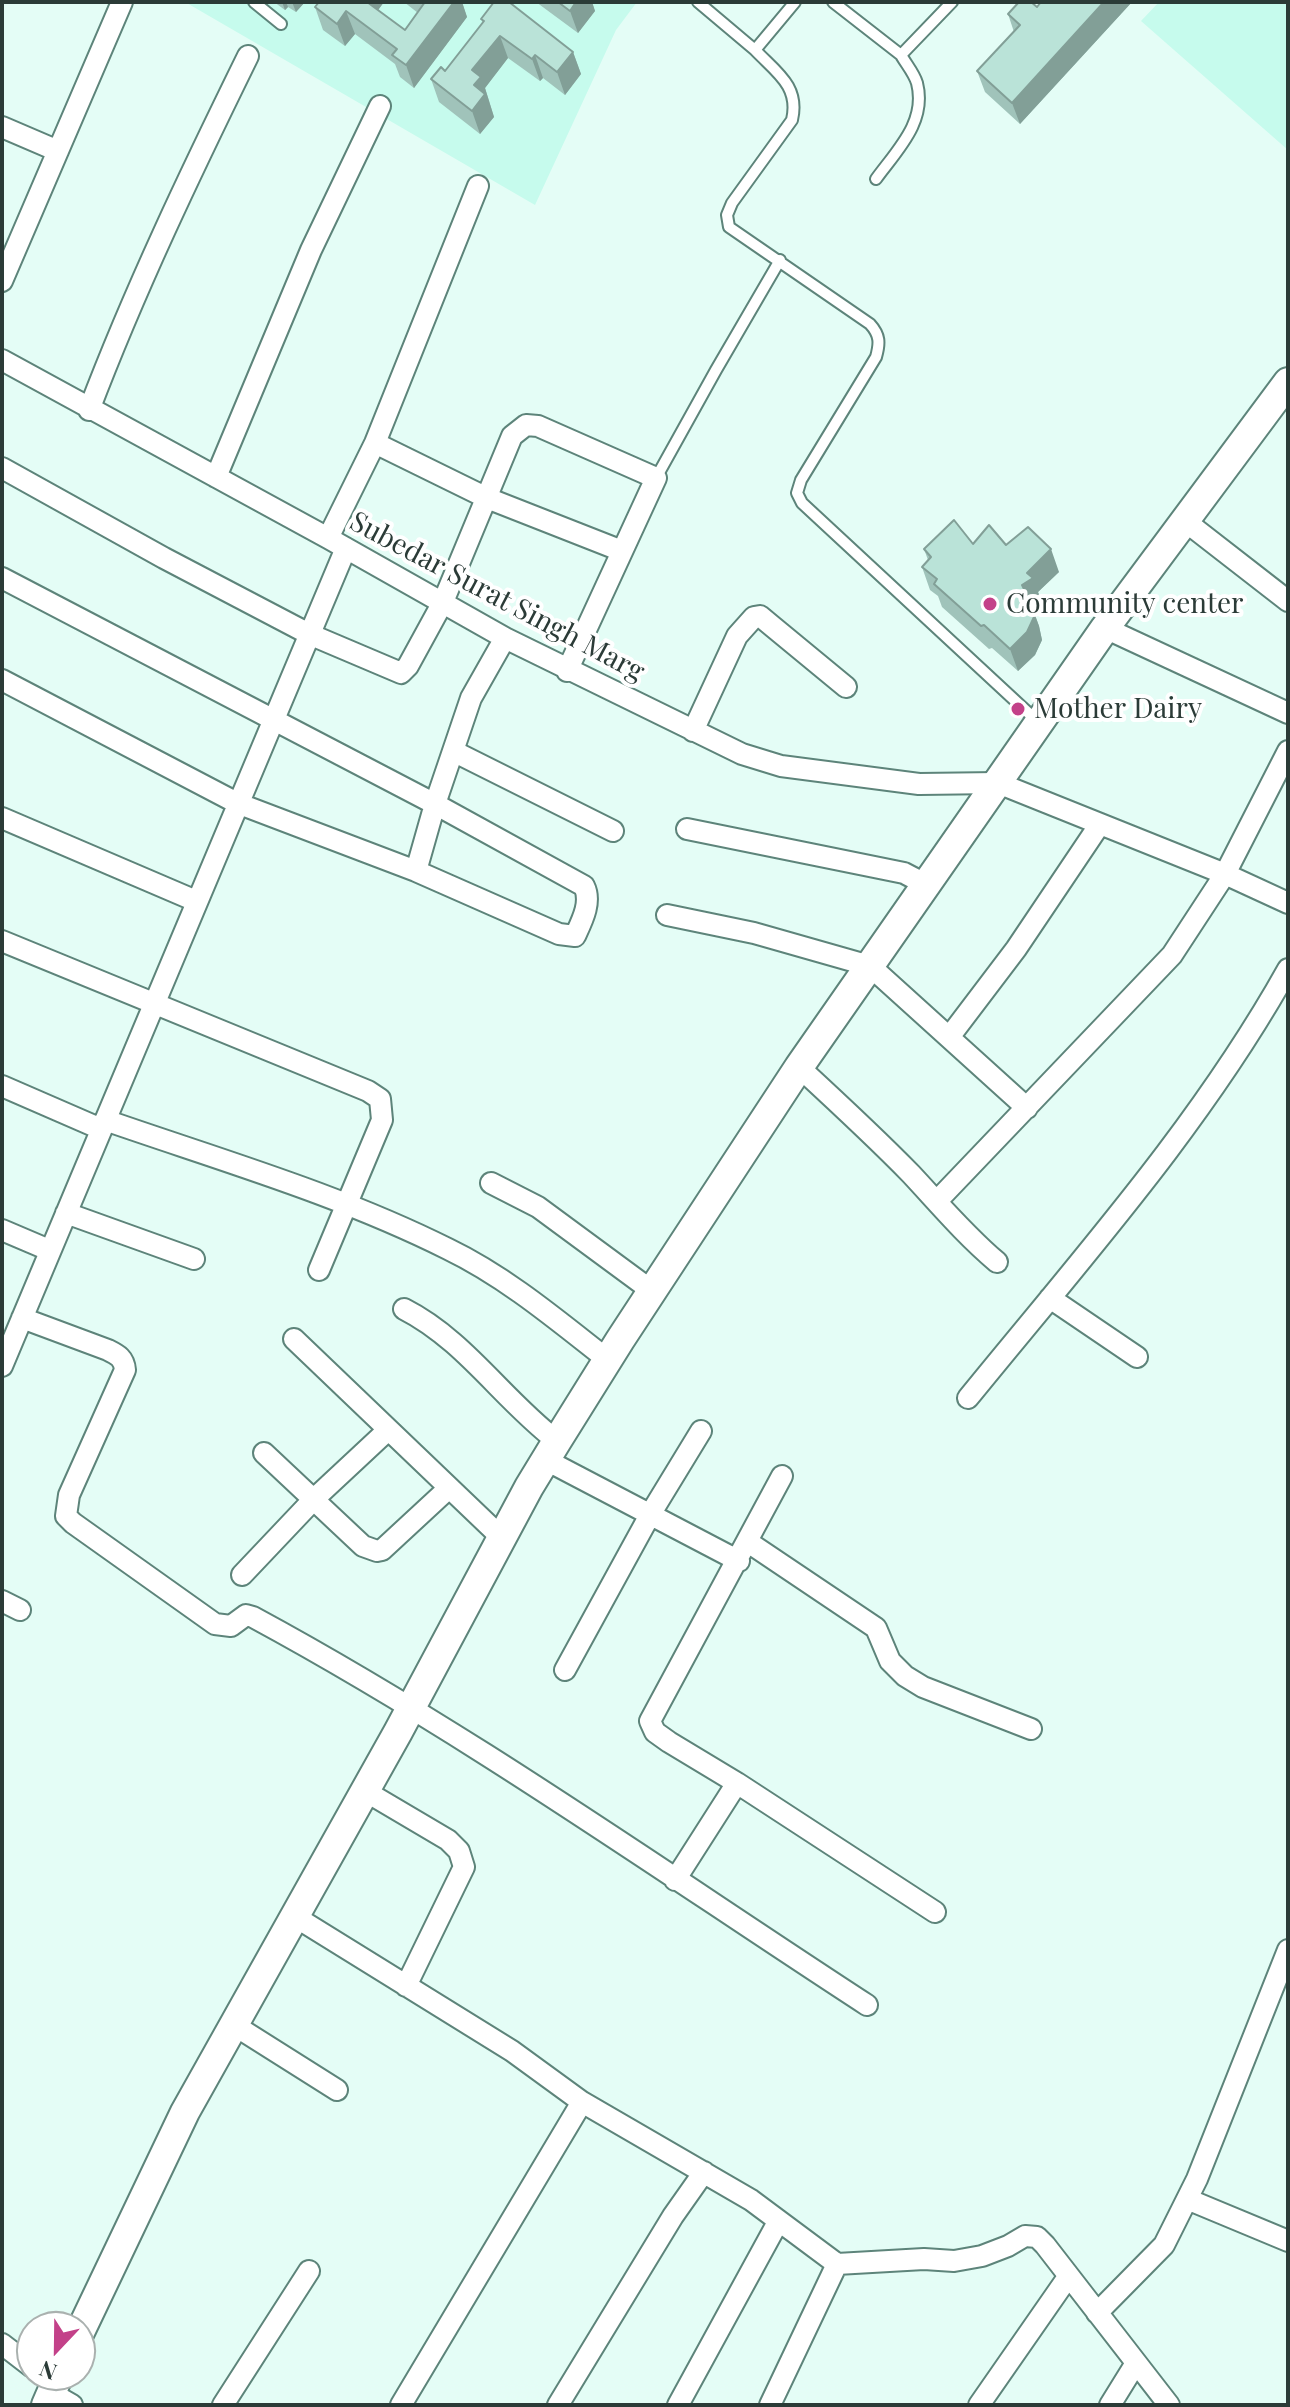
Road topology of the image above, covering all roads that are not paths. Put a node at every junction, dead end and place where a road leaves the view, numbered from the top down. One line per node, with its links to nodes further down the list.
1 (122, 2): 15 (street)
2 (254, 2): 9 (lane)
3 (698, 2): 10 (lane)
4 (795, 2): 10 (lane)
5 (833, 2): 8 (lane)
6 (852, 2): 8 (lane)
7 (952, 2): 11 (lane)
8 (851, 16): 11 (lane)
9 (281, 24)
10 (755, 50): 18 (lane)
11 (901, 55): 16 (lane)
12 (248, 56): 22 (street)
13 (380, 106): 25 (street)
14 (2, 127): 15 (street)
15 (58, 151): 19 (street)
16 (876, 179)
17 (478, 186): 23 (street)
18 (780, 260): 26 (lane); 42 (lane)
19 (2, 281)
20 (2, 360): 22 (street, Subedar Surat Singh Marg)
21 (1288, 382): 28 (street)
22 (89, 410): 25 (street, Subedar Surat Singh Marg)
23 (375, 443): 27 (street); 29 (street)
24 (2, 468): 35 (street)
25 (216, 477): 29 (street, Subedar Surat Singh Marg)
26 (656, 478): 27 (street); 30 (street)
27 (487, 498): 30 (street); 33 (street)
28 (1185, 521): 32 (street); 34 (street)
29 (337, 543): 33 (street, Subedar Surat Singh Marg); 35 (street)
30 (622, 551): 37 (street)
31 (2, 578): 41 (street)
32 (1288, 601)
33 (443, 602): 35 (street); 36 (street, Subedar Surat Singh Marg)
34 (1105, 628): 40 (street); 42 (street)
35 (309, 634): 41 (street)
36 (505, 638): 37 (street, Subedar Surat Singh Marg); 44 (street)
37 (567, 671): 43 (street, Subedar Surat Singh Marg)
38 (2, 680): 47 (street)
39 (846, 687): 43 (street)
40 (1288, 713)
41 (273, 719): 47 (street); 48 (street)
42 (1039, 723): 46 (street)
43 (693, 731): 46 (street, Subedar Surat Singh Marg)
44 (453, 751): 48 (street); 52 (street)
45 (1288, 751): 54 (street)
46 (998, 783): 50 (street); 55 (street)
47 (237, 803): 53 (street); 56 (street)
48 (435, 804): 53 (street); 53 (street)
49 (2, 818): 56 (street)
50 (1100, 824): 54 (street); 63 (street)
51 (687, 829): 55 (street)
52 (613, 831)
53 (416, 871)
54 (1225, 874): 57 (street); 66 (street)
55 (927, 885): 60 (street)
56 (196, 901): 62 (street)
57 (1288, 903)
58 (667, 915): 60 (street)
59 (2, 941): 62 (street)
60 (870, 966): 63 (street); 64 (street)
61 (1288, 969): 78 (street)
62 (153, 1003): 67 (street); 70 (street)
63 (950, 1036): 66 (street)
64 (799, 1067): 69 (street); 77 (street)
65 (2, 1086): 67 (street)
66 (1027, 1108): 69 (street)
67 (103, 1124): 70 (street); 71 (street)
68 (491, 1183): 77 (street)
69 (937, 1201): 75 (street)
70 (348, 1204): 76 (street); 83 (street)
71 (66, 1213): 73 (street); 74 (street)
72 (2, 1230): 73 (street)
73 (49, 1250): 80 (street)
74 (194, 1259)
75 (997, 1262)
76 (319, 1270)
77 (652, 1291): 83 (street)
78 (1050, 1298): 82 (street); 85 (street)
79 (404, 1309): 88 (street)
80 (22, 1318): 84 (street); 98 (street)
81 (294, 1339): 86 (street)
82 (1137, 1357)
83 (608, 1360): 88 (street)
84 (2, 1366)
85 (968, 1398)
86 (388, 1430): 91 (street); 92 (street)
87 (701, 1431): 93 (street)
88 (551, 1451): 93 (street); 94 (street)
89 (264, 1453): 92 (street)
90 (782, 1476): 95 (street)
91 (449, 1488): 92 (street); 94 (street)
92 (314, 1499): 96 (street)
93 (651, 1513): 95 (street); 97 (street)
94 (502, 1538): 98 (street)
95 (743, 1551): 99 (street); 100 (street)
96 (242, 1575)
97 (565, 1670)
98 (411, 1708): 101 (street); 102 (street)
99 (1031, 1729)
100 (737, 1783): 102 (street); 103 (street)
101 (365, 1791): 104 (street); 106 (street)
102 (675, 1880): 107 (street)
103 (935, 1912)
104 (294, 1916): 106 (street); 108 (street)
105 (1288, 1950): 112 (street)
106 (406, 1986): 110 (street)
107 (867, 2005)
108 (234, 2025): 109 (street); 118 (street)
109 (337, 2090)
110 (582, 2102): 111 (street); 122 (street)
111 (704, 2172): 113 (street); 123 (street)
112 (1187, 2199): 114 (street); 119 (street)
113 (778, 2222): 115 (street); 124 (street)
114 (1288, 2241)
115 (837, 2264): 117 (street); 125 (street)
116 (309, 2271): 121 (street)
117 (1068, 2277): 119 (street); 126 (street)
118 (90, 2311)
119 (1097, 2313): 120 (street)
120 (1136, 2363): 127 (street); 128 (street)
121 (223, 2405)
122 (401, 2405)
123 (558, 2405)
124 (678, 2405)
125 (770, 2405)
126 (979, 2405)
127 (1110, 2405)
128 (1169, 2405)

